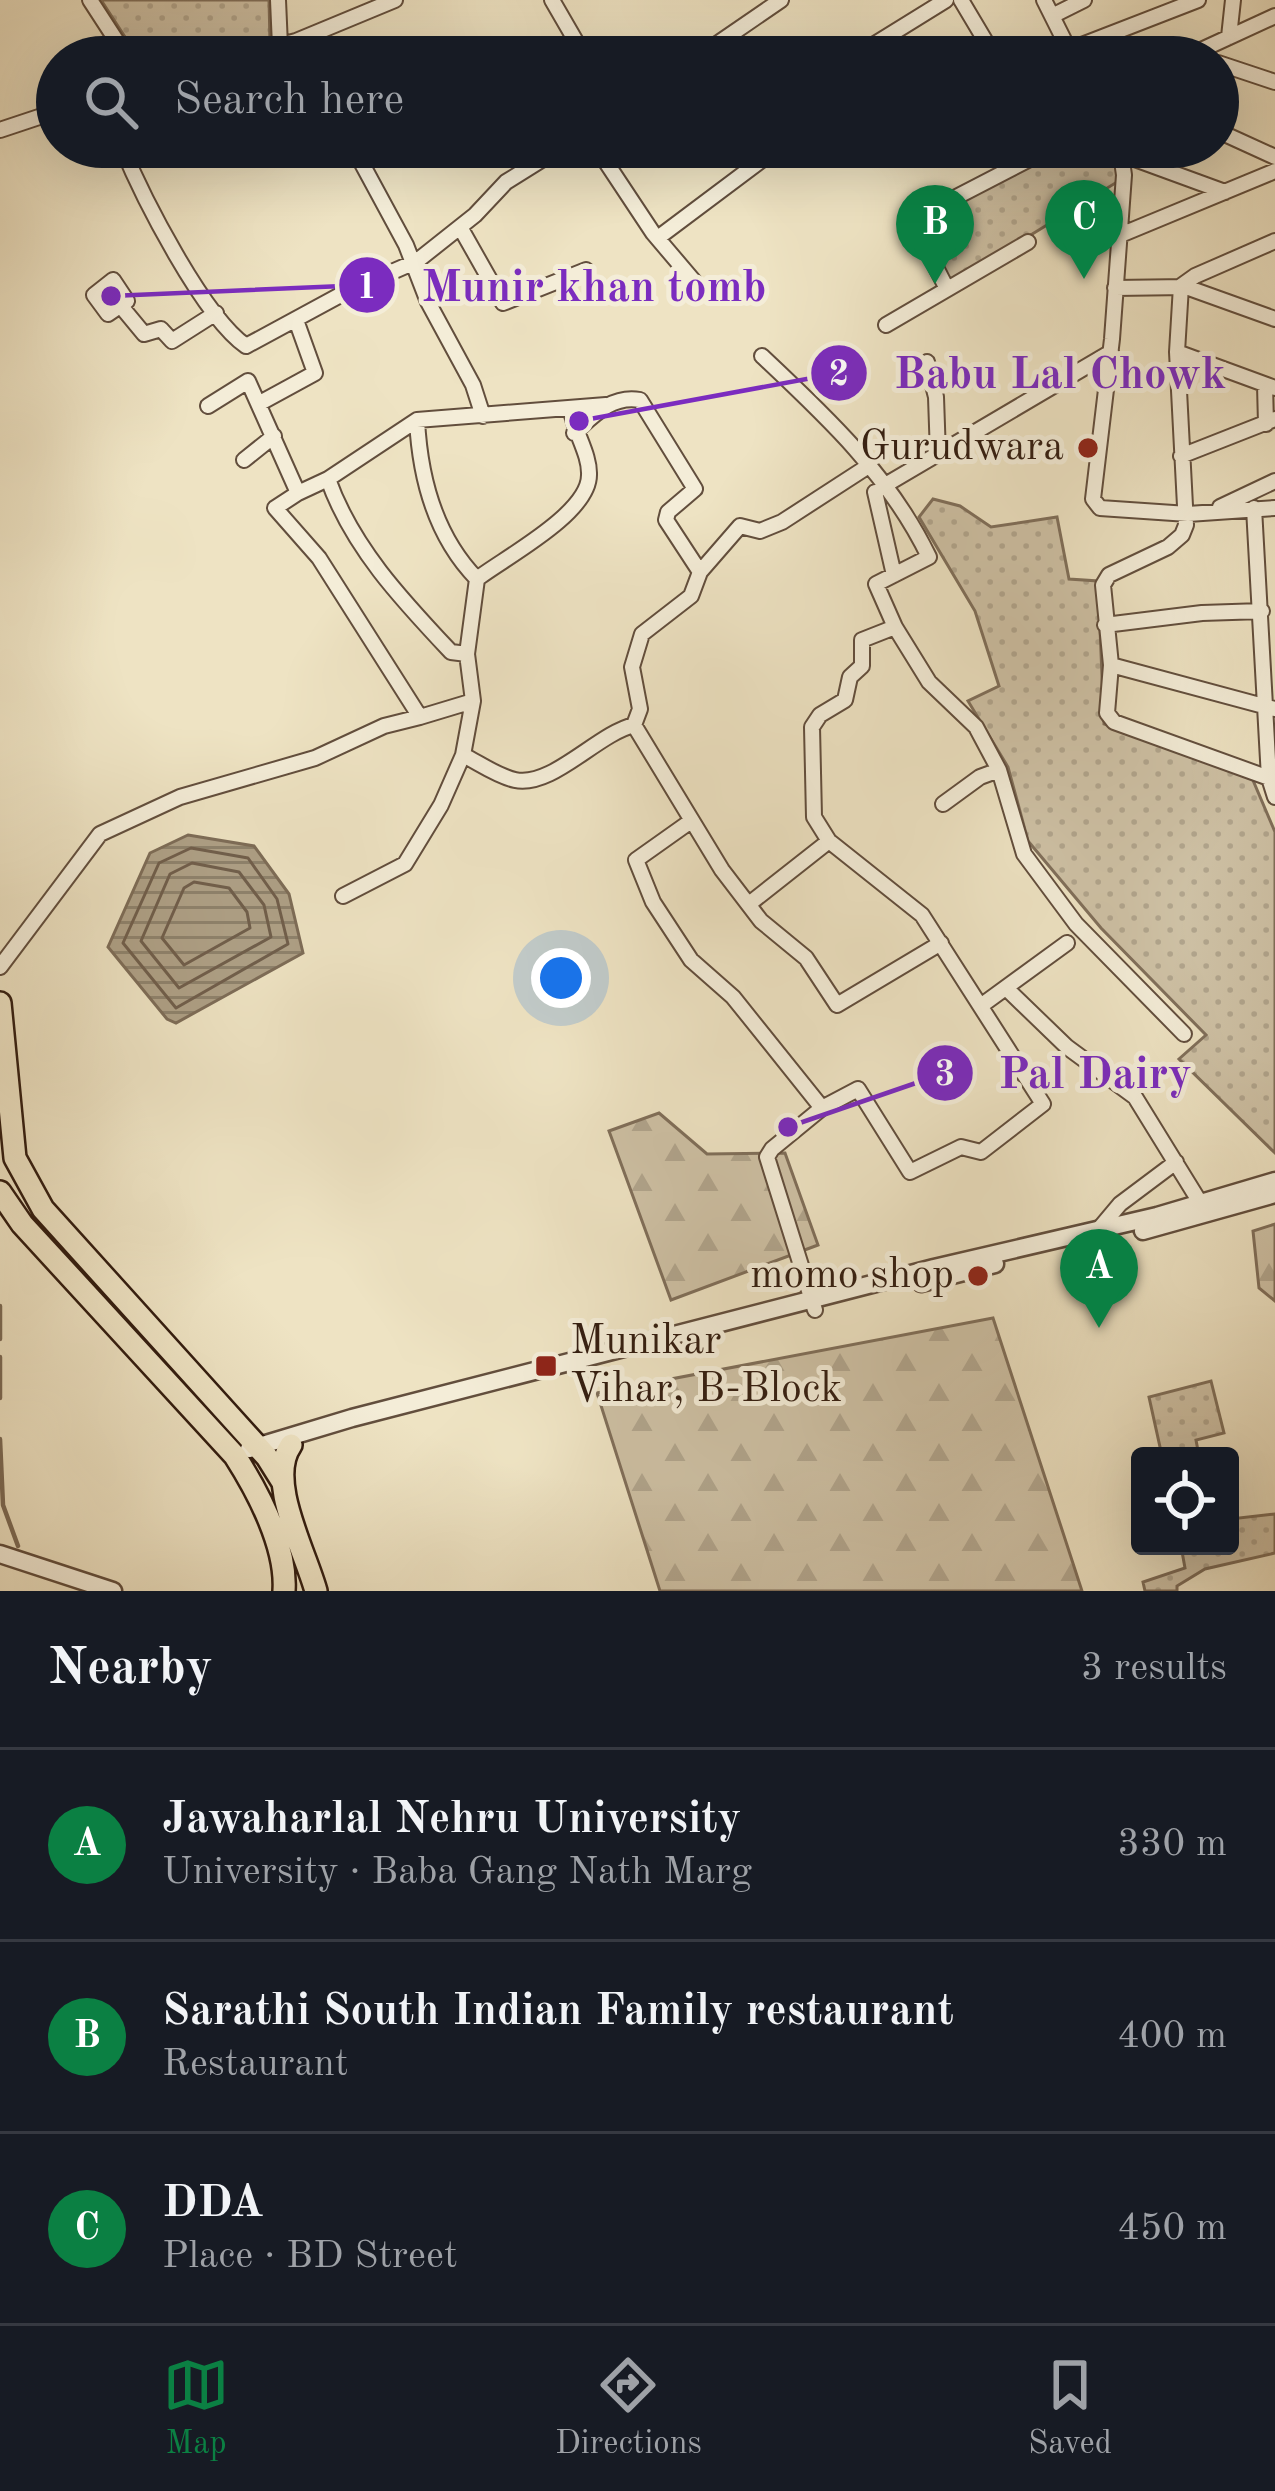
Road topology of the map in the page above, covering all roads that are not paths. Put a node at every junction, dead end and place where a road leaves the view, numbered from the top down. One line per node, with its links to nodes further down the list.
1 (90, 0): 14 (street)
2 (278, 0): 15 (street)
3 (395, 0): 16 (street)
4 (553, 0): 17 (street)
5 (781, 0): 18 (street)
6 (946, 0): 19 (street)
7 (961, 0): 20 (street)
8 (1044, 0): 12 (street)
9 (1084, 0): 12 (street)
10 (1198, 0): 22 (street)
11 (1233, 0): 23 (street)
12 (1052, 16): 21 (street)
13 (1275, 16): 24 (street)
14 (113, 36)
15 (286, 36)
16 (307, 36)
17 (573, 36)
18 (733, 36)
19 (888, 36)
20 (983, 36)
21 (1062, 36)
22 (1113, 36)
23 (1229, 36)
24 (1231, 36)
25 (1239, 70): 26 (street)
26 (1275, 82)
27 (36, 118): 28 (street)
28 (0, 130)
29 (1239, 141): 30 (street)
30 (1275, 157)
31 (133, 168): 53 (street)
32 (365, 168): 46 (street)
33 (528, 168): 41 (street)
34 (611, 168): 43 (street)
35 (751, 168): 43 (street)
36 (1012, 168): 49 (street)
37 (1123, 168): 42 (street)
38 (1164, 168): 40 (street)
39 (1275, 171): 40 (street)
40 (1225, 192): 42 (street)
41 (460, 227): 46 (street); 47 (street)
42 (1118, 236): 50 (street)
43 (659, 237): 51 (street)
44 (1275, 241): 48 (street)
45 (1028, 242): 49 (street)
46 (412, 264): 55 (street); 66 (street)
47 (586, 270)
48 (1181, 286): 50 (street); 54 (street); 58 (street)
49 (946, 287): 56 (street)
50 (1115, 288): 57 (street)
51 (704, 293)
52 (120, 305): 53 (street)
53 (216, 313): 55 (street)
54 (1275, 319)
55 (296, 320): 62 (street)
56 (886, 325)
57 (1111, 352): 71 (street); 82 (street)
58 (1178, 352): 61 (street); 72 (street)
59 (762, 356): 74 (street)
60 (927, 362): 71 (street)
61 (1270, 387): 68 (street)
62 (260, 403): 64 (street); 70 (street)
63 (605, 405): 65 (street); 69 (street); 83 (street)
64 (208, 406)
65 (572, 410): 66 (street); 69 (street)
66 (483, 416): 67 (street)
67 (417, 420): 75 (street); 85 (street)
68 (1270, 421): 72 (street)
69 (574, 433): 85 (street)
70 (274, 436): 73 (street); 78 (street)
71 (938, 455): 77 (street)
72 (1181, 456): 82 (street)
73 (244, 460)
74 (870, 465): 77 (street); 83 (street)
75 (328, 479): 78 (street); 89 (street)
76 (1275, 481): 81 (street)
77 (881, 488): 84 (street); 84 (street)
78 (298, 493): 93 (street)
79 (1255, 508): 80 (street); 81 (street); 86 (street)
80 (1275, 508)
81 (1212, 511): 82 (street)
82 (1189, 514): 87 (street)
83 (700, 572): 94 (street)
84 (894, 574): 88 (street)
85 (477, 579): 89 (street)
86 (1262, 611): 87 (street); 92 (street)
87 (1106, 625): 90 (street)
88 (895, 627): 96 (street); 101 (street)
89 (466, 654): 91 (street)
90 (1111, 665): 92 (street); 97 (street)
91 (472, 701): 93 (street); 95 (street)
92 (1271, 709): 97 (street)
93 (420, 717): 106 (street)
94 (634, 725): 95 (street); 100 (street)
95 (463, 755): 102 (street)
96 (999, 770): 99 (street); 110 (street)
97 (1269, 778): 98 (street)
98 (1275, 797)
99 (943, 804)
100 (691, 821): 103 (street); 111 (street)
101 (829, 841): 103 (street); 104 (street)
102 (344, 896)
103 (749, 904): 104 (street)
104 (940, 943): 109 (street)
105 (1067, 944): 107 (street)
106 (0, 967)
107 (1008, 990): 109 (street); 112 (street)
108 (0, 1003): 122 (main road)
109 (982, 1005): 111 (street)
110 (1184, 1034)
111 (822, 1108): 119 (street)
112 (1176, 1162): 116 (street); 117 (street)
113 (1275, 1181): 116 (street)
114 (0, 1192): 123 (main road)
115 (1275, 1194): 118 (street)
116 (1201, 1204): 117 (street)
117 (1098, 1230): 118 (street)
118 (991, 1261): 119 (street)
119 (814, 1305): 120 (street)
120 (655, 1346): 121 (street); 122 (street)
121 (291, 1445): 122 (street); 124 (main road)
122 (262, 1451): 123 (street); 124 (main road)
123 (239, 1463): 129 (main road)
124 (282, 1481): 130 (main road)
125 (0, 1554): 128 (street)
126 (0, 1565): 127 (street)
127 (82, 1591)
128 (113, 1591)
129 (284, 1591)
130 (316, 1591)

